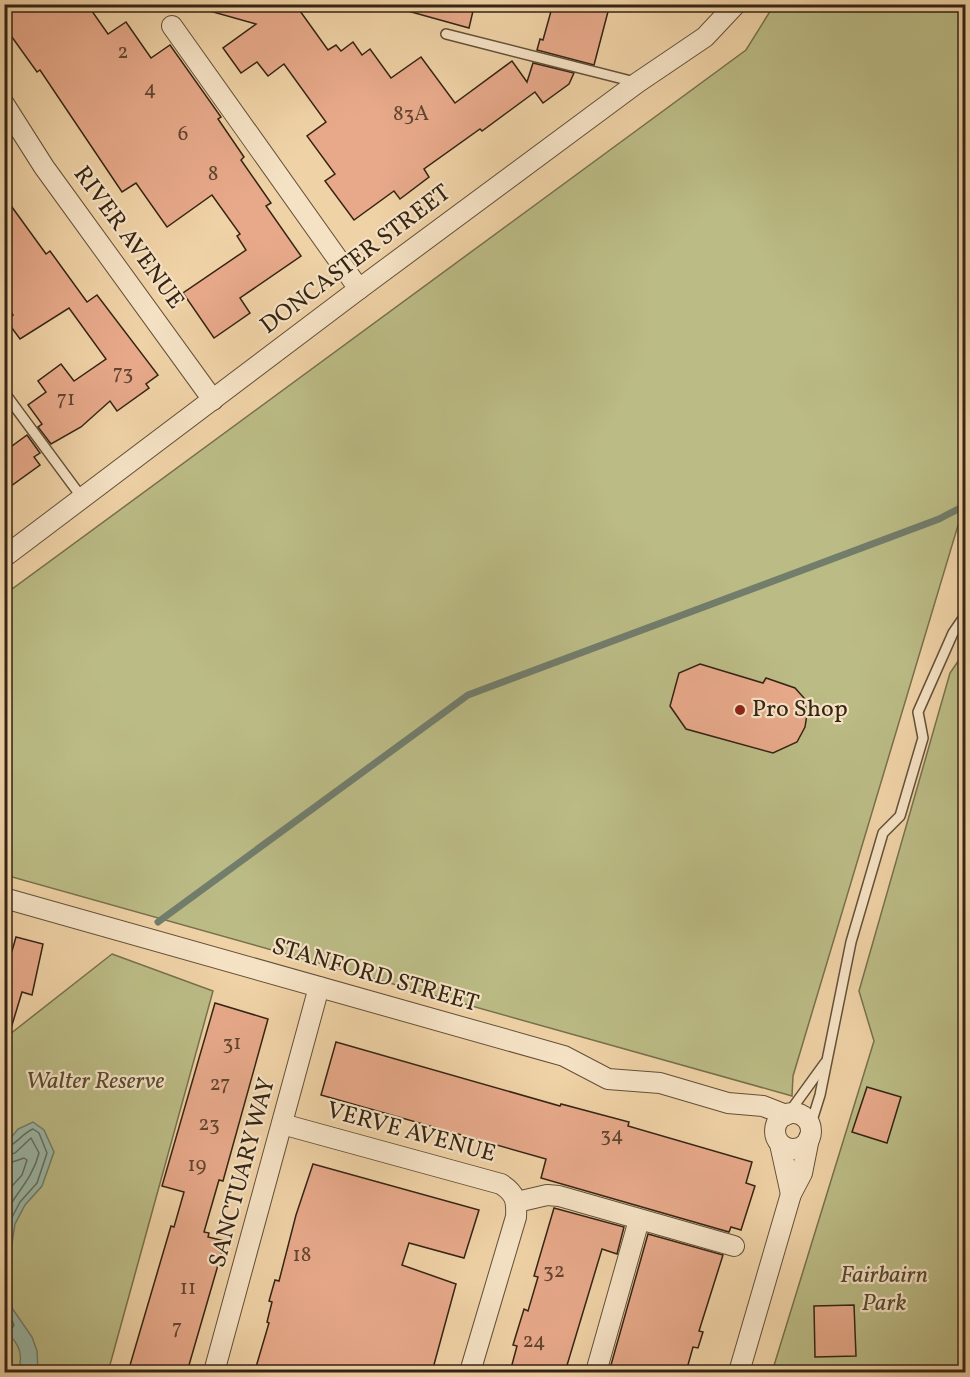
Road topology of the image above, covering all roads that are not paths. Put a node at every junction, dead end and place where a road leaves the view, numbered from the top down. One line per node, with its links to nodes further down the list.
1 (736, 4): 4 (street, DONCASTER STREET)
2 (172, 26): 6 (street)
3 (446, 34): 4 (lane)
4 (637, 83): 6 (street, DONCASTER STREET)
5 (4, 104): 8 (street, RIVER AVENUE)
6 (359, 289): 8 (street, DONCASTER STREET)
7 (4, 392): 9 (lane)
8 (213, 400): 9 (street, DONCASTER STREET)
9 (84, 499): 10 (street, DONCASTER STREET)
10 (4, 557)
11 (966, 614): 14 (lane)
12 (4, 898): 13 (street, STANFORD STREET)
13 (320, 987): 15 (street, STANFORD STREET); 17 (street, SANCTUARY WAY)
14 (825, 1063): 16 (lane); 18 (lane)
15 (728, 1103): 16 (street, STANFORD STREET); 19 (street, STANFORD STREET)
16 (787, 1115): 18 (street); 19 (street)
17 (282, 1124): 21 (street, VERVE AVENUE); 24 (street, SANCTUARY WAY)
18 (810, 1133): 19 (street); 20 (street)
19 (778, 1139): 20 (street)
20 (791, 1194): 27 (street)
21 (517, 1203): 22 (street); 25 (street)
22 (639, 1220): 23 (street); 26 (street)
23 (734, 1246)
24 (214, 1372)
25 (470, 1372)
26 (596, 1372)
27 (739, 1372)

